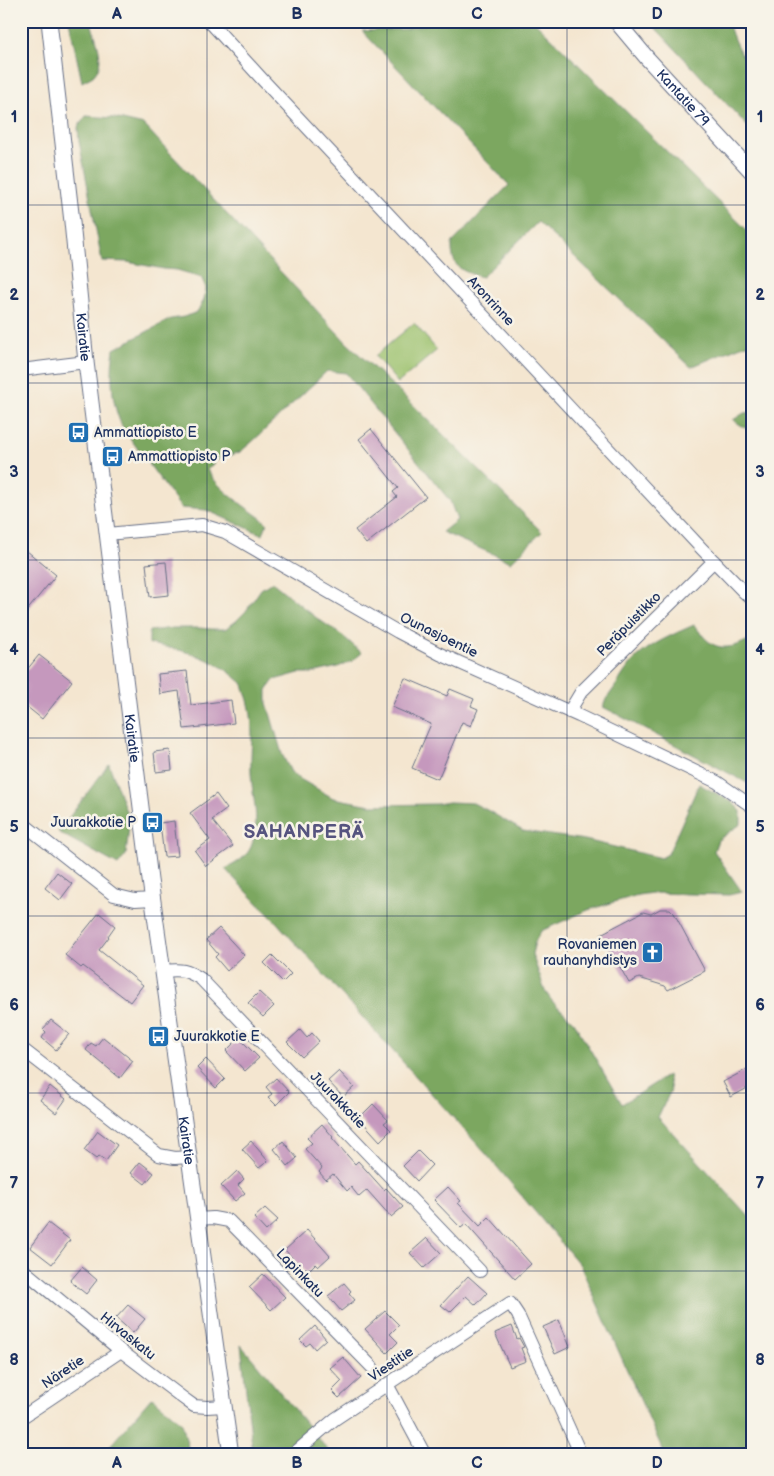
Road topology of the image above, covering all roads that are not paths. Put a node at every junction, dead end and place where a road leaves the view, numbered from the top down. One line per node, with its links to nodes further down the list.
1 (50, 21): 5 (main road, Kairatie)
2 (209, 21): 8 (street, Aronrinne)
3 (616, 21): 4 (main road, Kantatie 79)
4 (753, 172)
5 (86, 362): 6 (street); 7 (main road, Kairatie)
6 (21, 370)
7 (107, 534): 10 (street, Ounasjoentie); 13 (main road, Kairatie)
8 (714, 561): 9 (street, Aronrinne); 10 (street, Peräpuistikko)
9 (753, 600)
10 (569, 712): 11 (street, Ounasjoentie)
11 (753, 807)
12 (21, 822): 13 (street)
13 (153, 899): 14 (main road, Kairatie)
14 (164, 972): 16 (main road, Kairatie); 19 (street, Juurakkotie)
15 (21, 1048): 16 (street)
16 (188, 1157): 17 (main road, Kairatie)
17 (198, 1219): 21 (street, Lapinkatu); 23 (main road, Kairatie)
18 (21, 1268): 20 (street, Hirvaskatu)
19 (480, 1271)
20 (121, 1351): 23 (street, Hirvaskatu); 24 (street, Näretie)
21 (372, 1367)
22 (387, 1384): 26 (street, Viestitie); 27 (street); 28 (street, Viestitie)
23 (224, 1406): 25 (main road, Kairatie)
24 (21, 1418)
25 (231, 1455)
26 (292, 1455)
27 (425, 1455)
28 (581, 1455)

